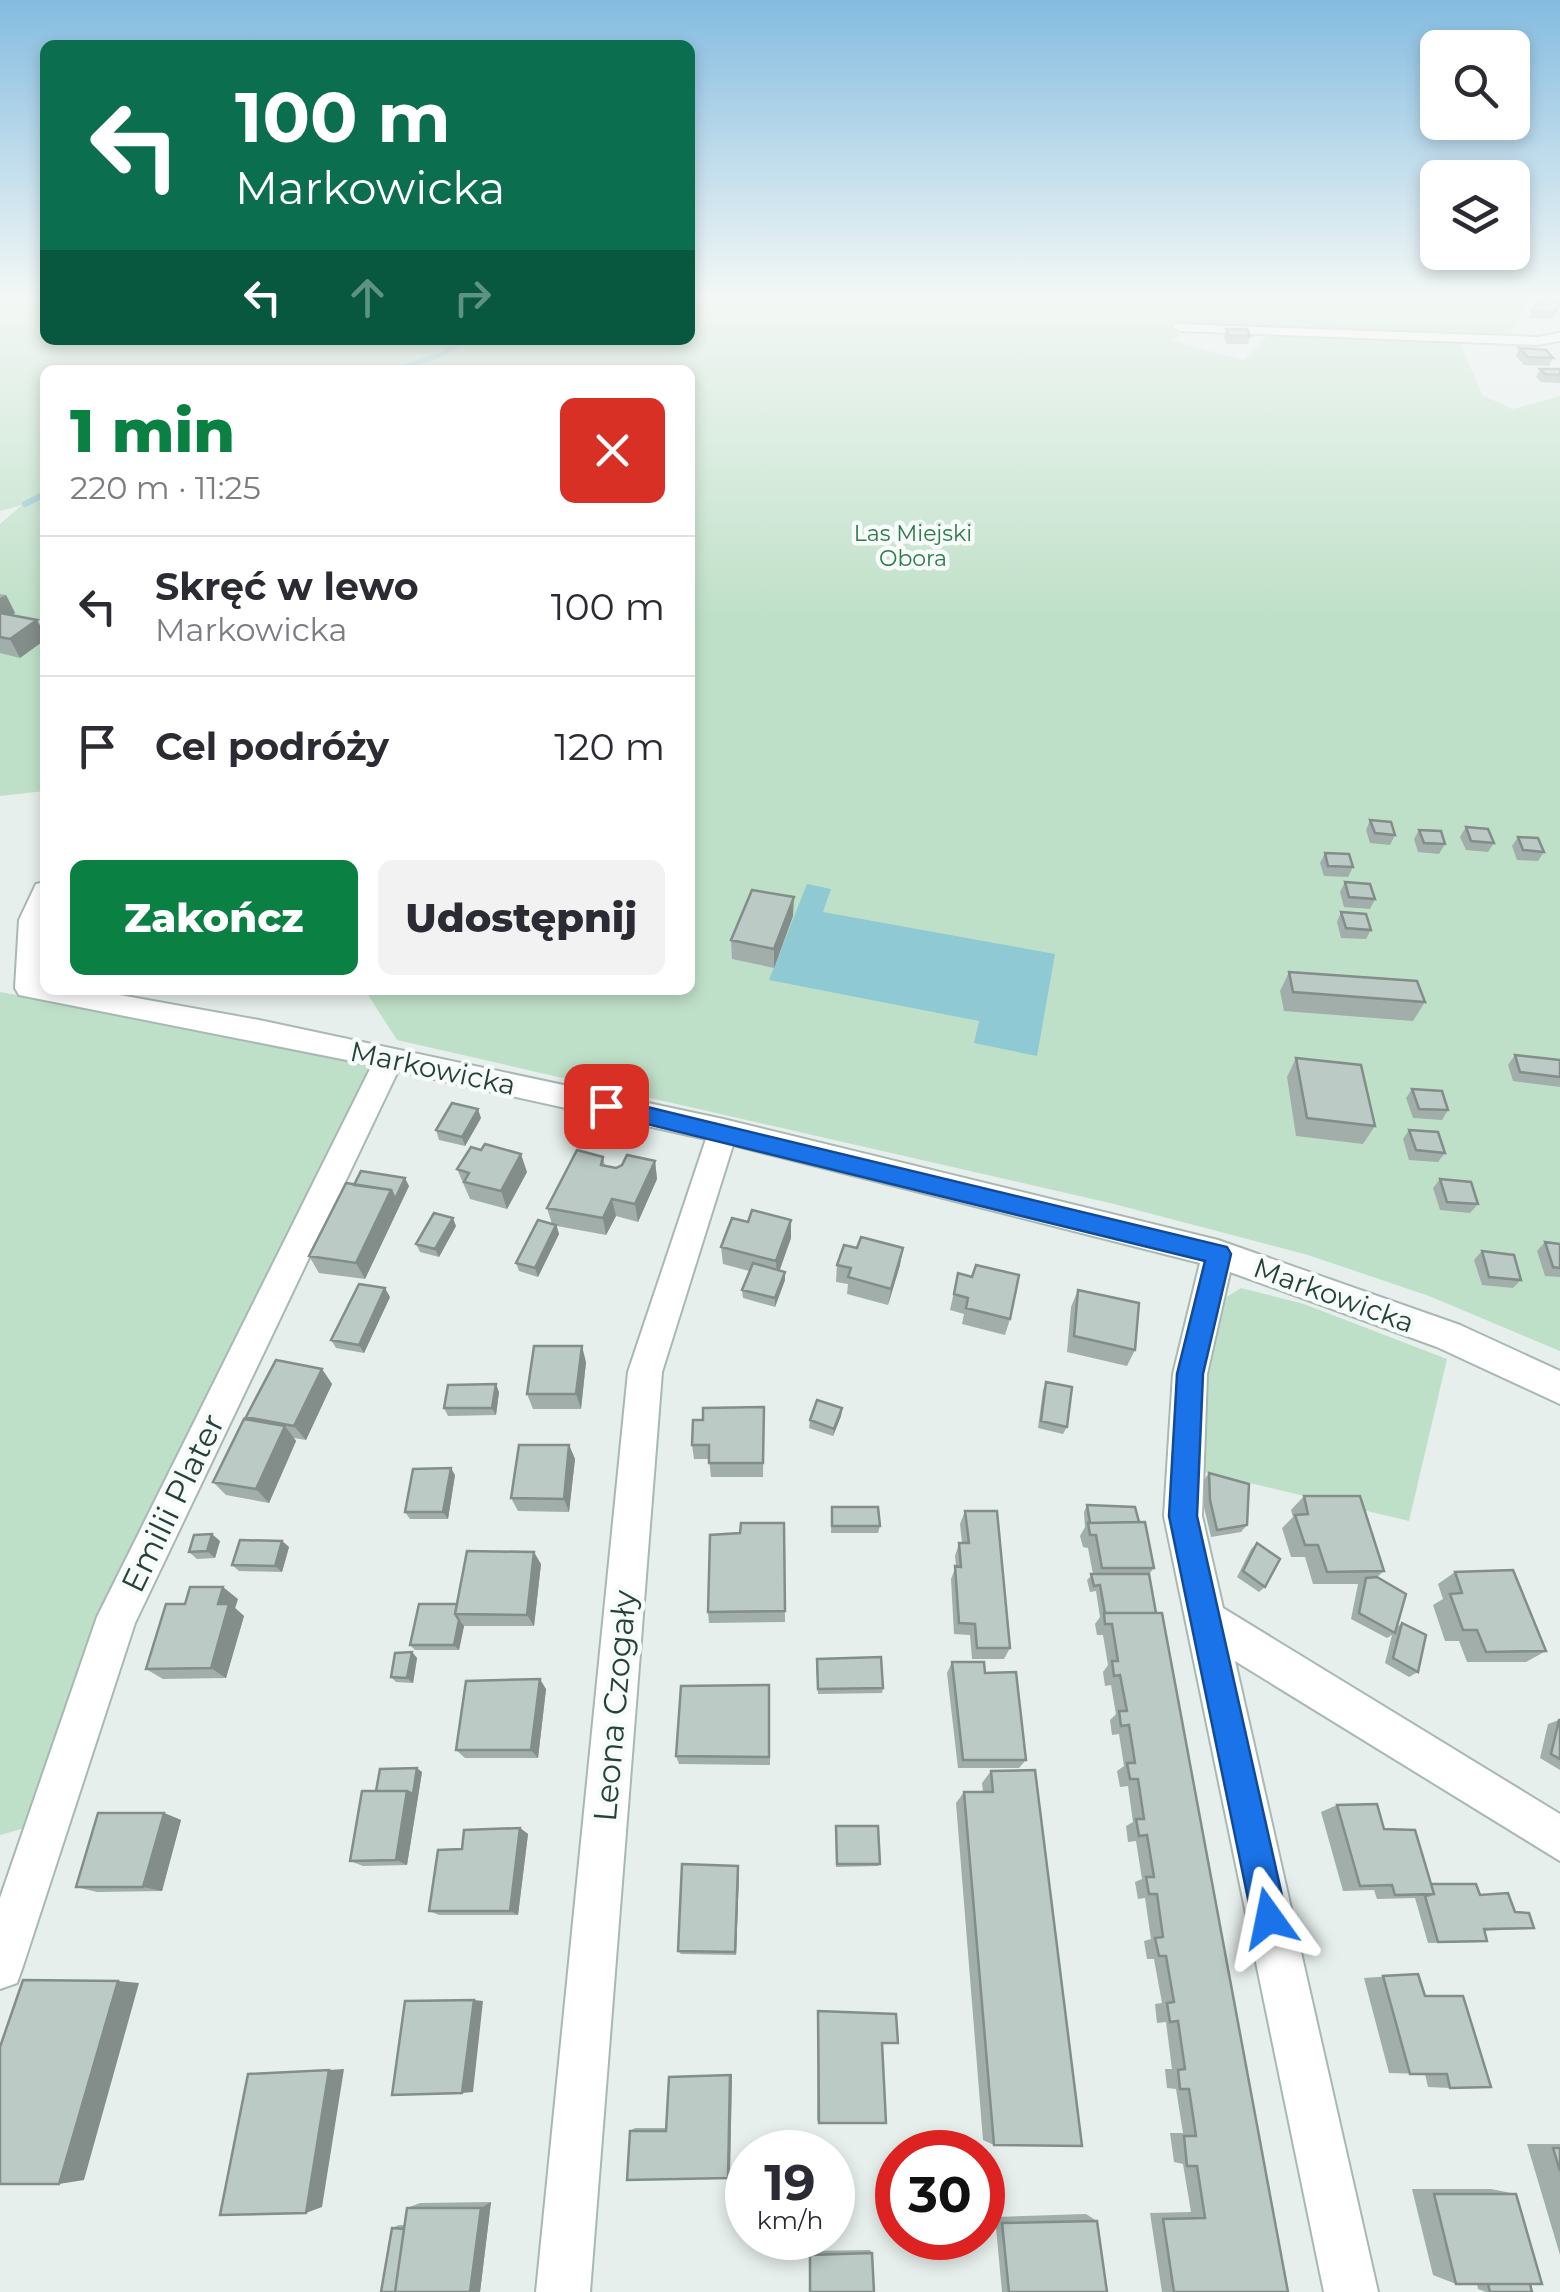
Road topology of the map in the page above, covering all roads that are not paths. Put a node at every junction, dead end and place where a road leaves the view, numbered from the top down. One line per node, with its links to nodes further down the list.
1 (40, 902): 2 (street, Markowicka)
2 (40, 990)
3 (64, 995): 4 (street, Markowicka)
4 (390, 1058): 5 (street, Markowicka); 10 (street, Emilii Plater)
5 (722, 1131): 6 (street, Markowicka); 11 (street, Leona Czogały)
6 (1218, 1254): 7 (street, Markowicka); 8 (street)
7 (1560, 1388)
8 (1204, 1619): 9 (street); 12 (street)
9 (1560, 1840)
10 (0, 1966)
11 (563, 2292)
12 (1350, 2292)

